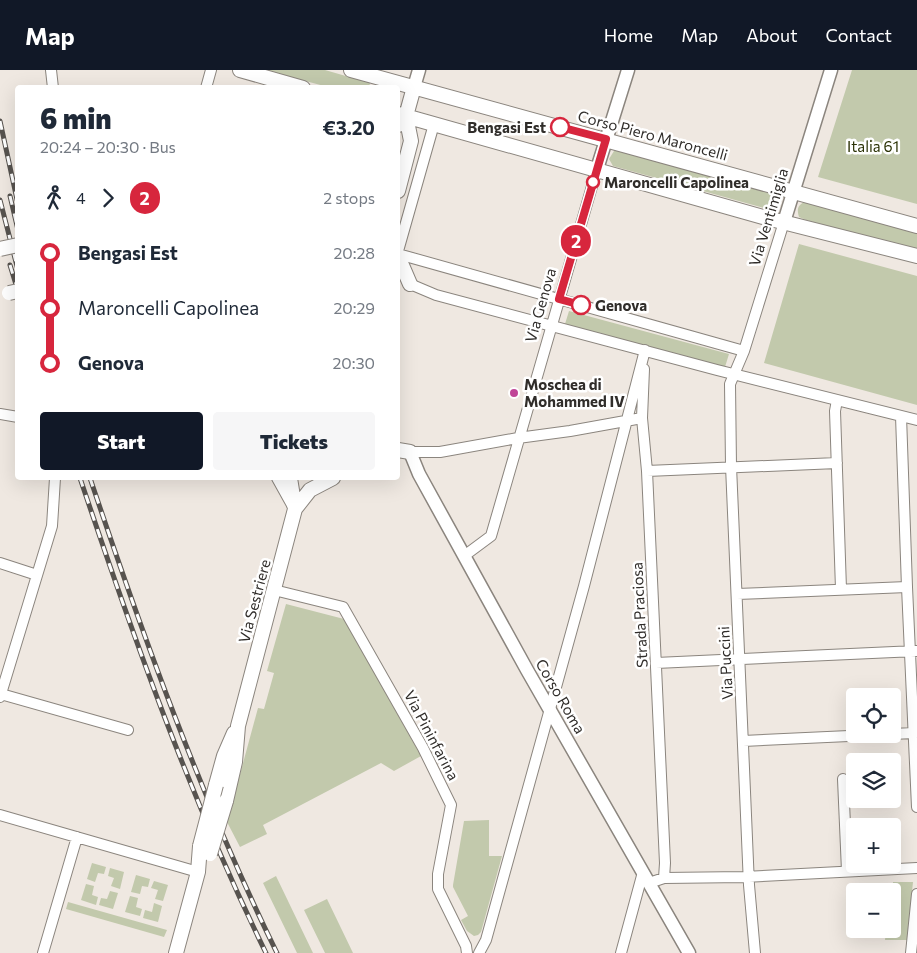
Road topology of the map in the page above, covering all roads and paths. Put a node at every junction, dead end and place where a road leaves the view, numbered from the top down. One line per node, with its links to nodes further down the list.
1 (51, 70): 9 (street)
2 (211, 70): 10 (street)
3 (240, 70): 11 (main road)
4 (351, 70): 8 (main road, Corso Piero Maroncelli)
5 (419, 70): 12 (street)
6 (628, 70): 15 (street, Via Genova)
7 (830, 70): 18 (street, Via Ventimiglia)
8 (383, 82): 12 (main road, Corso Piero Maroncelli)
9 (53, 85)
10 (207, 85)
11 (292, 85)
12 (414, 87): 13 (main road); 15 (main road, Corso Piero Maroncelli)
13 (400, 118): 14 (main road); 17 (main road)
14 (434, 124): 16 (main road); 22 (street)
15 (606, 139): 16 (street, Via Genova); 18 (main road, Corso Piero Maroncelli)
16 (597, 169): 19 (main road); 28 (street, Via Genova)
17 (400, 184)
18 (793, 191): 19 (street, Via Ventimiglia); 20 (main road, Corso Piero Maroncelli)
19 (784, 222): 25 (main road); 31 (street, Via Ventimiglia)
20 (917, 226)
21 (15, 246): 23 (main road, bridge)
22 (400, 247)
23 (0, 249)
24 (400, 255): 28 (street)
25 (917, 256)
26 (400, 263): 27 (main road)
27 (404, 282): 29 (street)
28 (559, 299): 29 (street, Via Genova); 31 (street)
29 (551, 325): 30 (street); 40 (street, Via Genova)
30 (645, 350): 32 (street); 37 (street, Strada Praciosa); 38 (street)
31 (744, 351): 32 (street, Via Ventimiglia)
32 (735, 373): 33 (street); 43 (street, Via Puccini)
33 (837, 400): 36 (street); 42 (street)
34 (0, 414): 35 (street)
35 (15, 416)
36 (902, 416): 39 (street); 53 (street)
37 (642, 418): 38 (street); 44 (street, Strada Praciosa)
38 (626, 420): 40 (street); 61 (street)
39 (917, 420)
40 (518, 438): 41 (street); 50 (street, Via Genova)
41 (404, 451): 50 (street, Corso Roma)
42 (837, 463): 43 (street); 54 (street)
43 (731, 466): 44 (street); 56 (street, Via Puccini)
44 (646, 471): 59 (street, Strada Praciosa)
45 (55, 480): 52 (street)
46 (278, 480): 49 (street)
47 (290, 480): 49 (main road)
48 (329, 480): 49 (main road, Via Sestriere)
49 (295, 509): 55 (main road, Via Sestriere)
50 (464, 556): 61 (street, Corso Roma)
51 (0, 563): 52 (street)
52 (37, 575): 60 (street)
53 (907, 587): 54 (street); 57 (street)
54 (841, 589): 56 (street)
55 (274, 590): 62 (main road, Via Sestriere); 83 (street, Via Pininfarina)
56 (737, 594): 58 (street, Via Puccini)
57 (914, 651): 58 (street); 64 (street)
58 (740, 659): 59 (street); 65 (street, Via Puccini)
59 (656, 663): 78 (street, Strada Praciosa)
60 (0, 695): 63 (street)
61 (550, 708): 77 (street, Corso Roma); 84 (street)
62 (238, 726): 71 (main road, Via Sestriere, bridge); 71 (main road, Via Sestriere, bridge)
63 (128, 730)
64 (914, 733): 65 (street); 67 (street)
65 (743, 741): 76 (street, Via Puccini)
66 (843, 779): 70 (street)
67 (917, 807)
68 (0, 815): 69 (street)
69 (77, 837): 75 (street); 81 (street)
70 (846, 848)
71 (205, 850): 75 (main road, Via Sestriere)
72 (917, 868): 73 (street)
73 (901, 869)
74 (846, 871): 76 (street)
75 (198, 872): 82 (main road, Via Sestriere)
76 (749, 877): 78 (street); 87 (street, Via Puccini)
77 (646, 878): 78 (street); 85 (street); 86 (street, Corso Roma)
78 (664, 878)
79 (917, 894): 80 (street)
80 (914, 951)
81 (43, 953)
82 (176, 953)
83 (467, 953)
84 (479, 953)
85 (621, 953)
86 (689, 953)
87 (755, 953)

